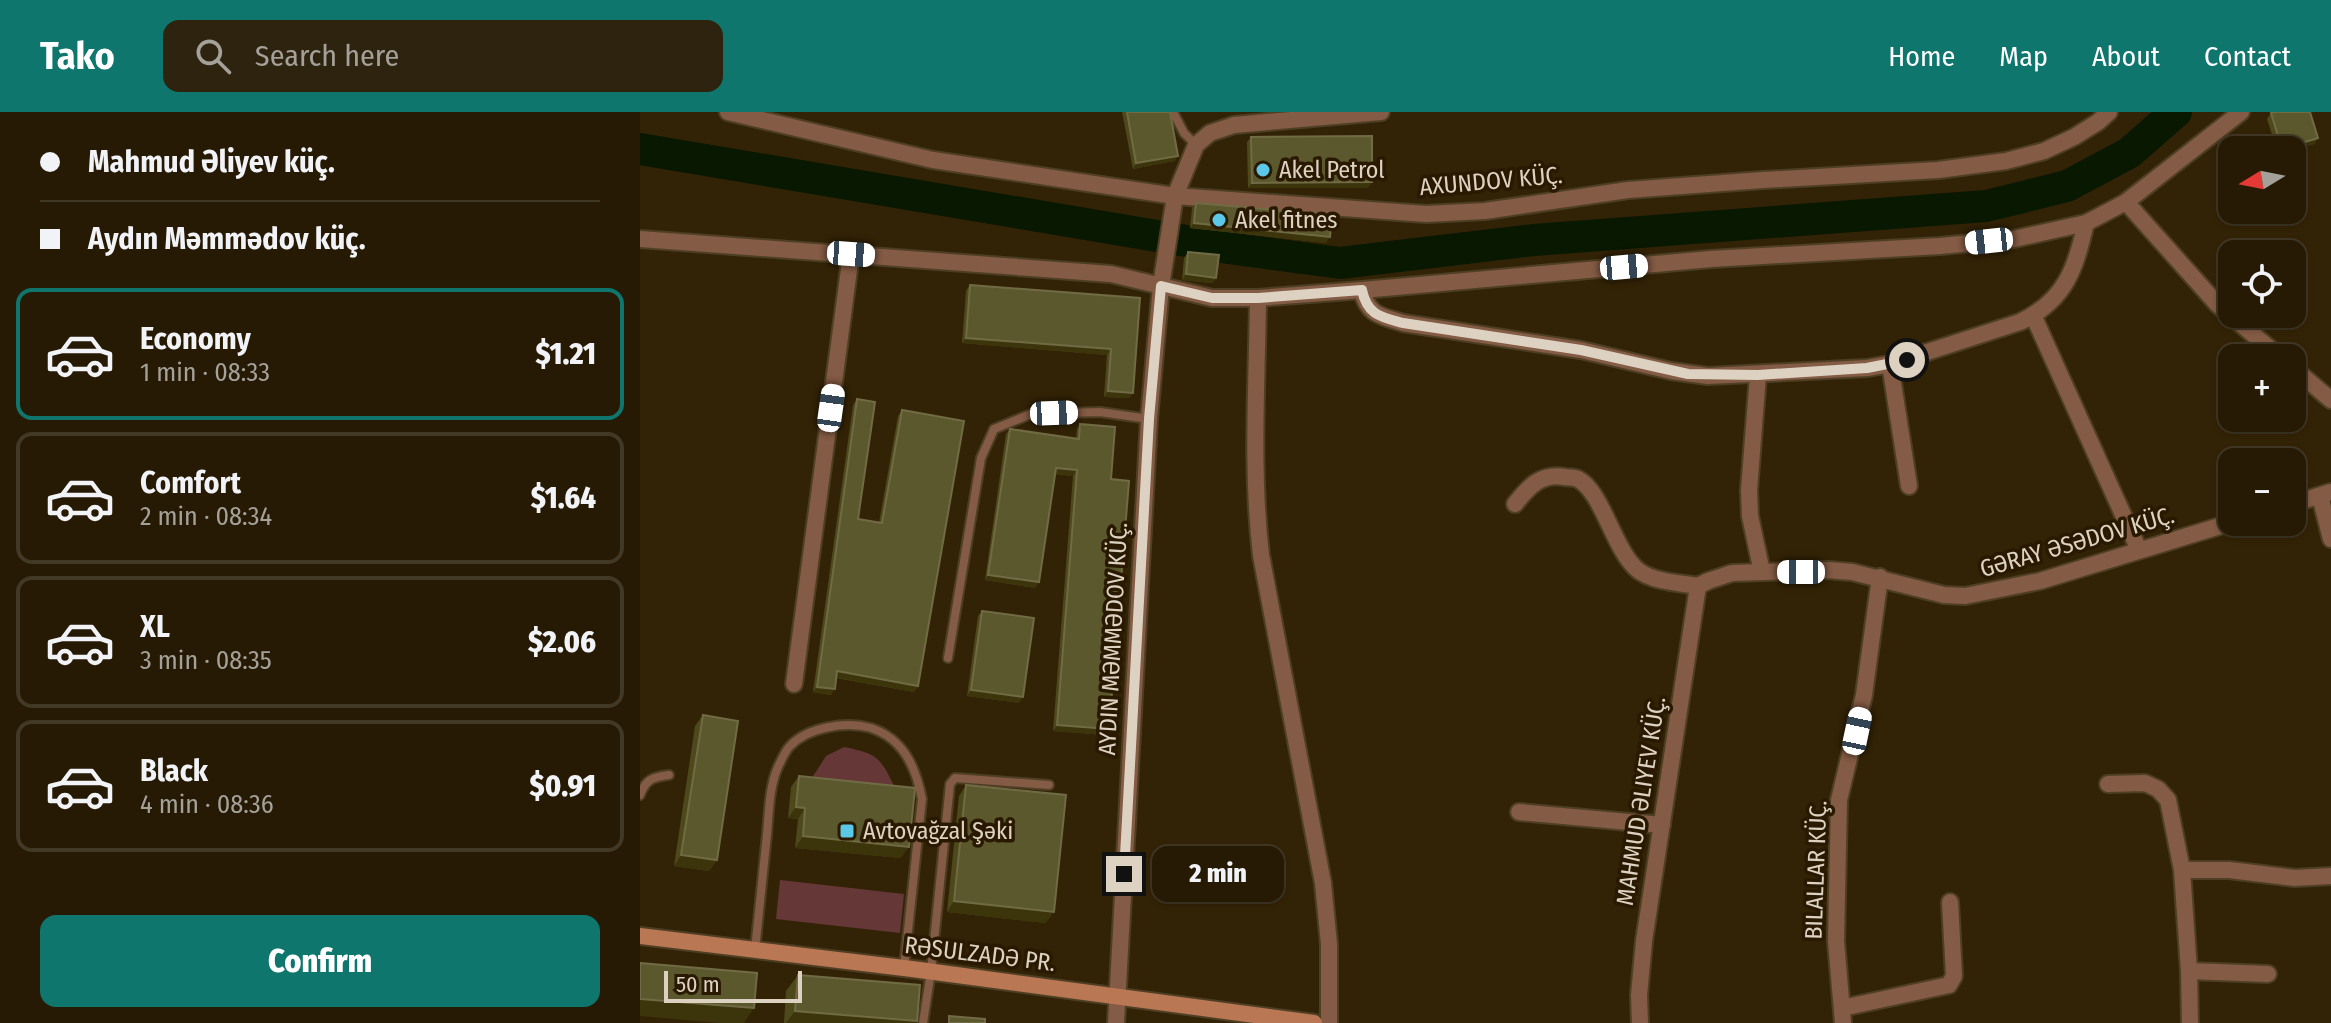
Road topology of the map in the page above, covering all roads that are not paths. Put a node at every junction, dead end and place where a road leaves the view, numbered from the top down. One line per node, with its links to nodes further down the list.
1 (728, 112): 7 (street, AXUNDOV KÜÇ.)
2 (1173, 112): 6 (lane)
3 (1381, 112): 6 (street)
4 (2109, 112): 7 (street, AXUNDOV KÜÇ.)
5 (2241, 112): 8 (street)
6 (1196, 145): 7 (street)
7 (1175, 196): 12 (street)
8 (2126, 202): 9 (street); 16 (street)
9 (2086, 223): 13 (street); 15 (street)
10 (640, 242): 11 (street)
11 (851, 254): 12 (street); 32 (street)
12 (1161, 286): 14 (street); 21 (street)
13 (1362, 290): 14 (street); 18 (street)
14 (1258, 298): 53 (street)
15 (2033, 315): 17 (street); 27 (street)
16 (2264, 344)
17 (1890, 364): 18 (street); 22 (street)
18 (1758, 375): 28 (street)
19 (2306, 379): 20 (street)
20 (2331, 400)
21 (1149, 419): 31 (lane); 48 (street)
22 (1909, 486)
23 (2325, 494): 26 (street)
24 (1515, 504): 30 (street)
25 (2218, 526): 27 (street, GƏRAY ƏSƏDOV KÜÇ.)
26 (2331, 539)
27 (2139, 550): 29 (street, GƏRAY ƏSƏDOV KÜÇ.)
28 (1762, 572): 29 (street, GƏRAY ƏSƏDOV KÜÇ.); 30 (street, GƏRAY ƏSƏDOV KÜÇ.)
29 (1880, 577): 49 (street, BILALLAR KÜÇ.)
30 (1698, 586): 38 (street, MAHMUD ƏLIYEV KÜÇ.)
31 (948, 658)
32 (794, 684)
33 (669, 775): 36 (lane)
34 (2108, 784): 39 (street)
35 (1049, 785): 45 (lane)
36 (640, 795)
37 (1519, 812): 38 (street)
38 (1662, 825): 54 (street, MAHMUD ƏLIYEV KÜÇ.)
39 (2182, 870): 40 (street); 46 (street)
40 (2331, 876)
41 (1950, 902): 49 (street)
42 (640, 936): 43 (main road, RƏSULZADƏ PR.)
43 (755, 951): 44 (main road, RƏSULZADƏ PR.); 44 (lane)
44 (904, 968): 45 (main road, RƏSULZADƏ PR.)
45 (931, 971): 48 (main road, RƏSULZADƏ PR.); 50 (lane)
46 (2189, 971): 47 (street); 55 (street)
47 (2268, 974)
48 (1117, 995): 51 (street); 52 (main road, RƏSULZADƏ PR.)
49 (1842, 1016)
50 (923, 1023)
51 (1116, 1023)
52 (1314, 1023)
53 (1329, 1023)
54 (1640, 1023)
55 (2190, 1023)

